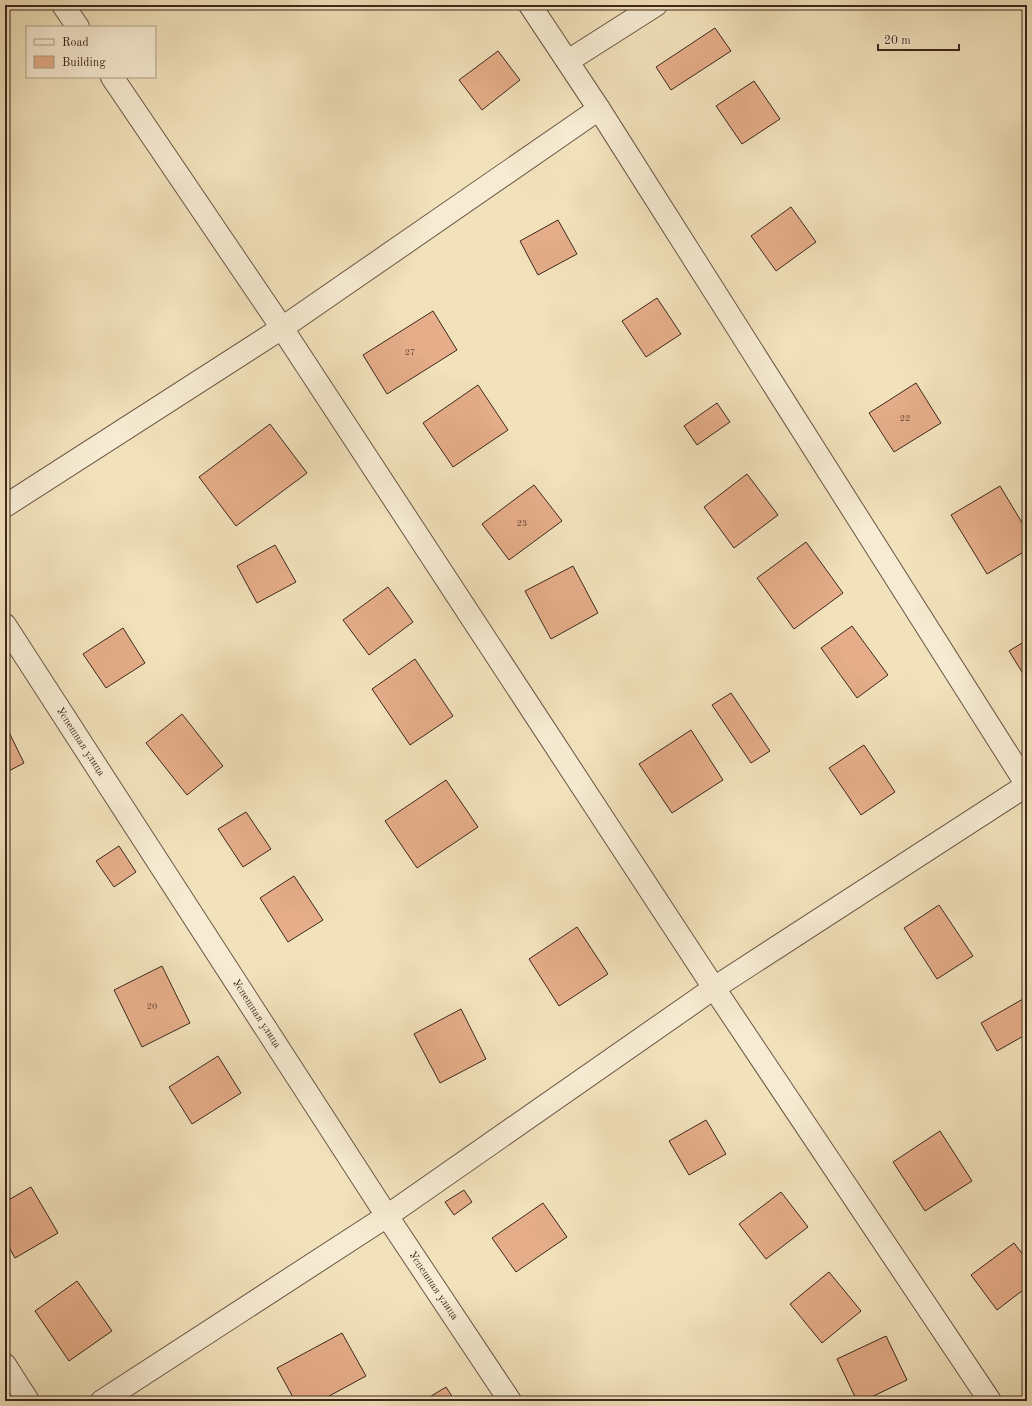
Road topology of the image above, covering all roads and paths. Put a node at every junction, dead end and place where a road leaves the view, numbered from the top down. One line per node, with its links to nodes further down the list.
1 (64, 5): 4 (street)
2 (530, 5): 5 (street)
3 (656, 5): 5 (street)
4 (77, 26)
5 (568, 61): 7 (street)
6 (113, 78): 8 (street)
7 (599, 108): 8 (street); 11 (street)
8 (282, 328): 9 (street); 12 (street)
9 (5, 506)
10 (5, 625): 13 (street, Успешная улица)
11 (1027, 785): 12 (street)
12 (714, 988): 13 (street); 18 (street)
13 (387, 1216): 16 (street); 17 (street, Успешная улица)
14 (5, 1365): 15 (street)
15 (28, 1401)
16 (102, 1401)
17 (510, 1401)
18 (990, 1401)

